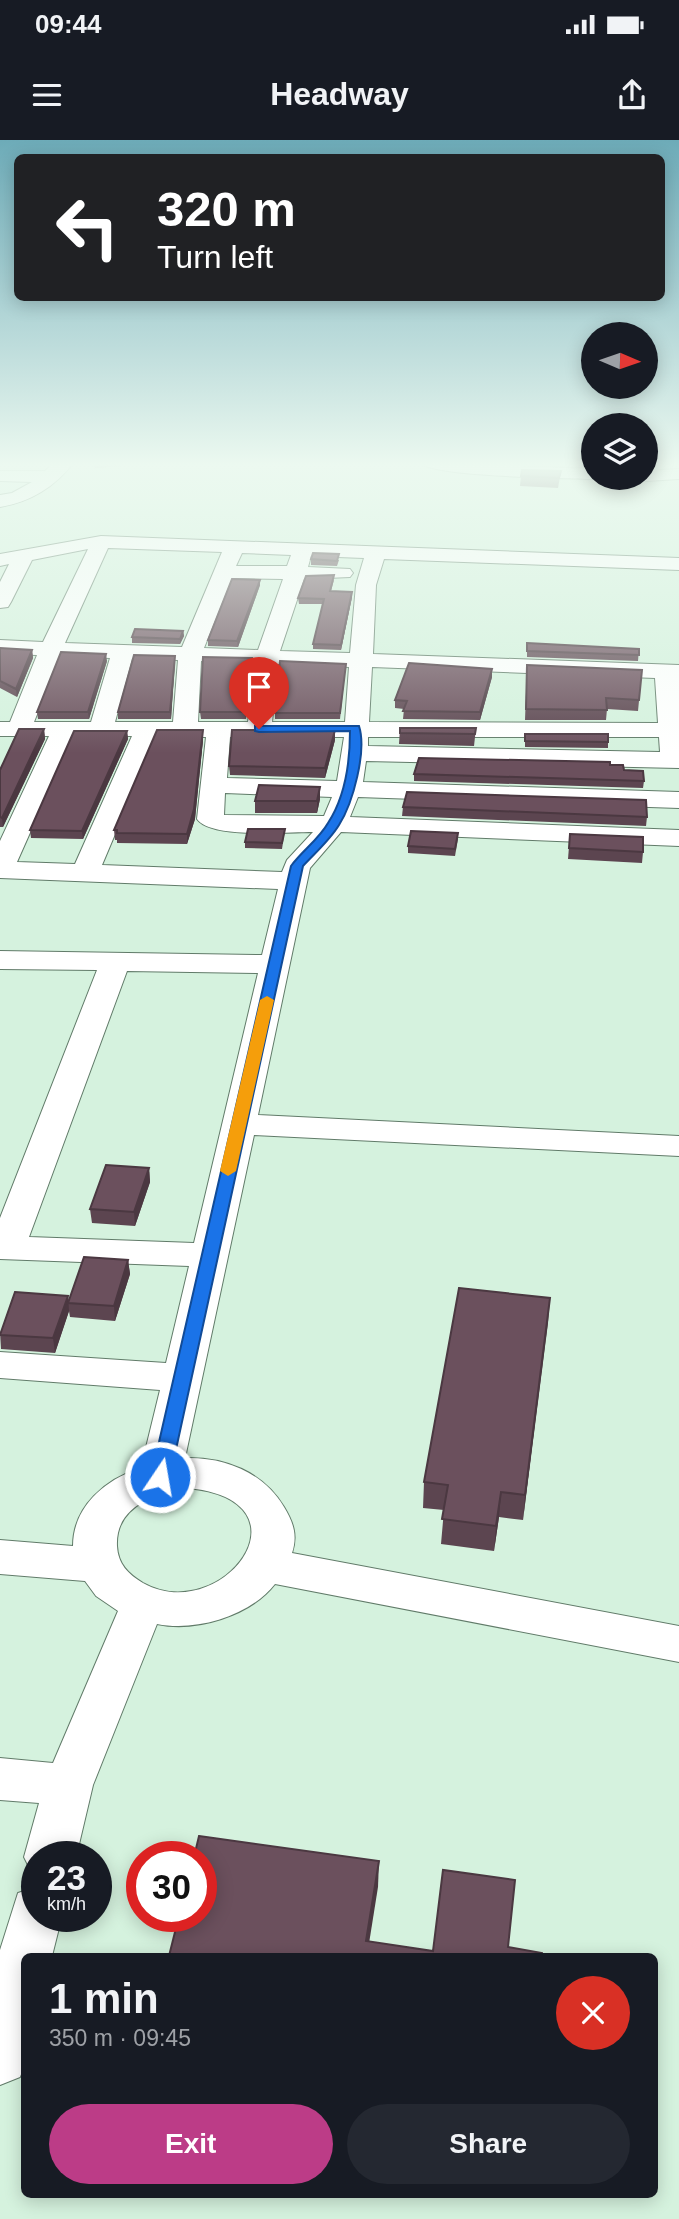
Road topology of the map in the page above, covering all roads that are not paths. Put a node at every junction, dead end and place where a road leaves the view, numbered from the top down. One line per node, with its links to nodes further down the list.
1 (22, 559): 17 (street)
2 (94, 559): 8 (street)
3 (230, 559): 11 (street)
4 (301, 559): 12 (street)
5 (374, 559): 13 (street)
6 (563, 559): 7 (street)
7 (679, 564)
8 (91, 565): 9 (street); 19 (street)
9 (118, 565)
10 (199, 567): 11 (street)
11 (225, 570): 12 (street); 21 (street)
12 (296, 573): 13 (street); 22 (street)
13 (370, 573): 14 (street); 23 (street)
14 (397, 574)
15 (625, 582): 16 (street)
16 (679, 584)
17 (0, 602)
18 (0, 647): 19 (street)
19 (51, 649): 20 (street); 26 (street)
20 (123, 652): 21 (street); 31 (street)
21 (190, 654): 22 (street); 27 (street)
22 (267, 657): 23 (street); 29 (street)
23 (360, 660): 24 (street); 34 (street)
24 (673, 672): 25 (street)
25 (674, 701): 33 (street)
26 (9, 729): 30 (street)
27 (185, 729): 28 (street); 32 (street)
28 (219, 729): 29 (street); 36 (street)
29 (259, 729): 34 (street)
30 (64, 730): 31 (street); 41 (street)
31 (101, 730): 32 (street)
32 (147, 730): 42 (street)
33 (674, 730): 34 (street); 35 (street)
34 (355, 740): 35 (street); 37 (street)
35 (676, 760): 38 (street)
36 (212, 785): 37 (street); 39 (street)
37 (349, 788): 38 (street); 39 (street)
38 (674, 800): 40 (street)
39 (334, 824): 40 (street); 43 (street)
40 (679, 838)
41 (0, 870): 42 (street)
42 (85, 873): 43 (street)
43 (294, 881): 46 (street)
44 (115, 962): 45 (street); 46 (street); 49 (street)
45 (4, 964)
46 (275, 964): 47 (street)
47 (238, 1124): 48 (street); 50 (street)
48 (679, 1146)
49 (4, 1247): 50 (street)
50 (209, 1255): 52 (street)
51 (0, 1365): 52 (street)
52 (182, 1378): 53 (street)
53 (160, 1477): 55 (street); 56 (street)
54 (0, 1557): 55 (street)
55 (97, 1565): 57 (street)
56 (265, 1565): 57 (street); 58 (street)
57 (143, 1604): 60 (street)
58 (679, 1644)
59 (0, 1779): 60 (street)
60 (68, 1785): 61 (street)
61 (54, 1841)
62 (32, 1932): 63 (street)
63 (26, 1953)
64 (21, 1973): 65 (street)
65 (2, 2043)

